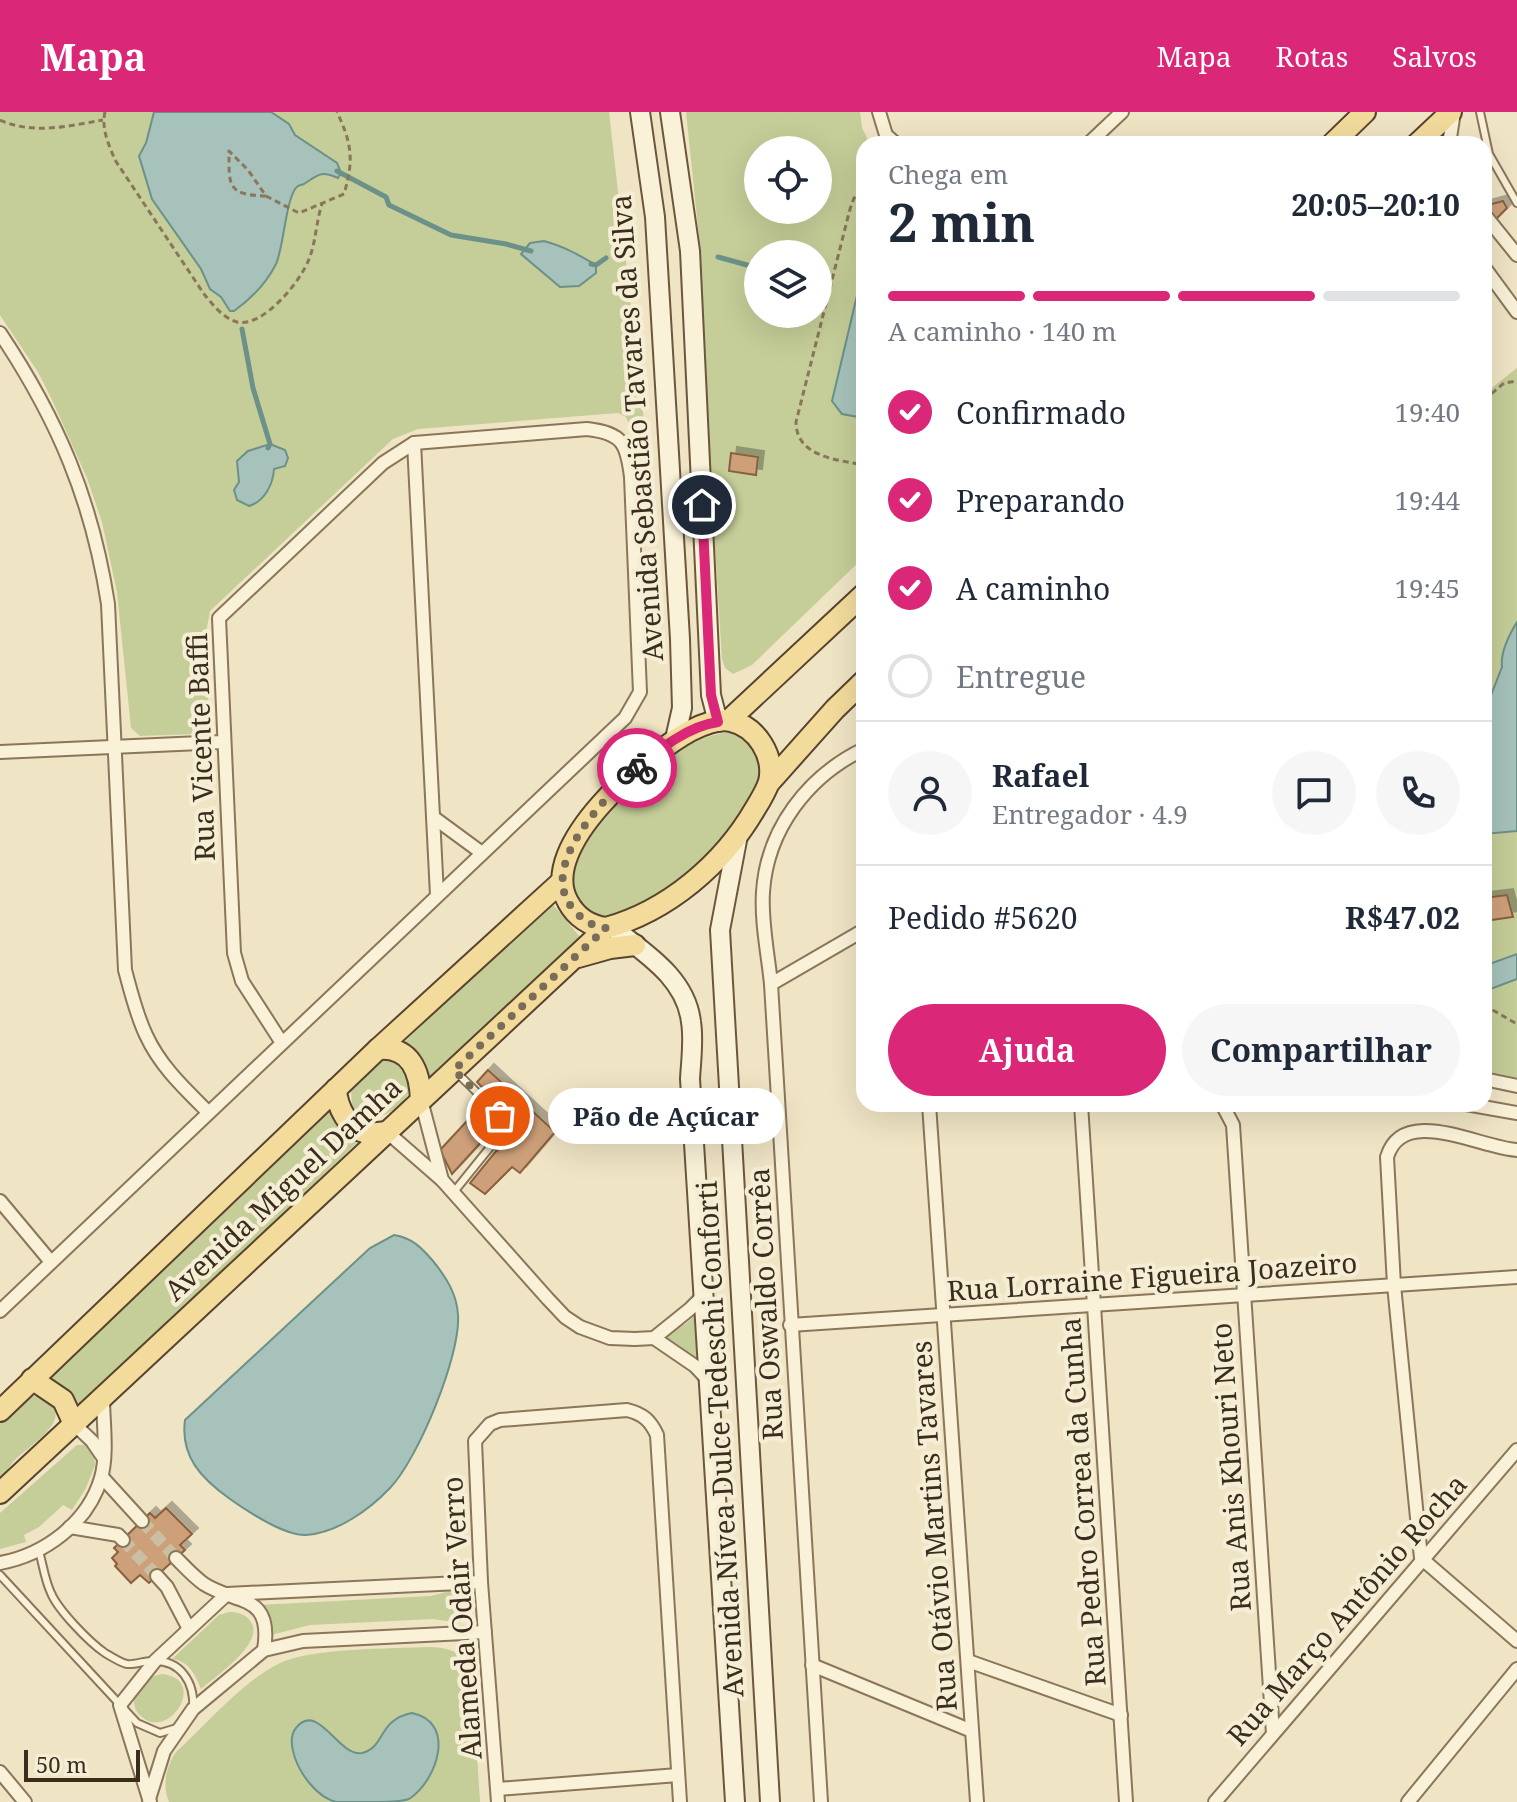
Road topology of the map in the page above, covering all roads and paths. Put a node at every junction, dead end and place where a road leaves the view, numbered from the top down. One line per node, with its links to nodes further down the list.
1 (105, 112): 10 (path)
2 (337, 112): 22 (path)
3 (1122, 112): 13 (street)
4 (1365, 112): 14 (main road)
5 (1453, 112): 15 (main road); 16 (street)
6 (1480, 112): 17 (lane)
7 (879, 113): 12 (street)
8 (671, 116): 9 (main road); 34 (main road, Avenida Sebastião Tavares da Silva)
9 (641, 118): 35 (main road, Avenida Sebastião Tavares da Silva)
10 (103, 120): 11 (path); 22 (path)
11 (1, 121)
12 (887, 136)
13 (1096, 136)
14 (1340, 136)
15 (1426, 136)
16 (1450, 136)
17 (1485, 136)
18 (1492, 159): 21 (lane)
19 (267, 197): 19 (path); 22 (path)
20 (856, 197): 31 (path)
21 (1517, 203)
22 (322, 204)
23 (1492, 224): 24 (street)
24 (1517, 255)
25 (1492, 280): 26 (street)
26 (1517, 312)
27 (0, 333): 37 (street)
28 (1517, 381): 29 (path)
29 (1492, 393)
30 (414, 443): 36 (street, Rua Vicente Baffi); 41 (street); 43 (street, Rua Vicente Baffi)
31 (856, 463)
32 (856, 601): 34 (main road)
33 (856, 689): 40 (main road)
34 (724, 721): 35 (main road); 40 (main road)
35 (675, 739): 44 (main road)
36 (223, 742): 37 (street); 53 (street, Rua Vicente Baffi)
37 (116, 748): 38 (street); 61 (street)
38 (0, 752)
39 (856, 753): 50 (street, Rua Oswaldo Corrêa)
40 (769, 783): 42 (main road, Avenida Miguel Damha)
41 (433, 817): 43 (street); 45 (street)
42 (738, 835): 46 (main road, Avenida Miguel Damha); 120 (main road, Avenida Nívea Dulce Tedeschi Conforti)
43 (482, 853): 45 (street)
44 (561, 882): 46 (main road); 54 (main road, Avenida Miguel Damha)
45 (437, 895): 53 (street)
46 (609, 927): 48 (main road, Avenida Nívea Dulce Tedeschi Conforti); 49 (main road, Avenida Miguel Damha)
47 (856, 935): 50 (street)
48 (635, 945): 49 (main road); 74 (main road, Avenida Nívea Dulce Tedeschi Conforti)
49 (574, 958): 55 (main road, Avenida Miguel Damha)
50 (771, 984): 79 (street, Rua Oswaldo Corrêa)
51 (1492, 1010): 52 (path)
52 (1517, 1024)
53 (282, 1043): 61 (street)
54 (378, 1049): 58 (main road, Avenida Miguel Damha); 59 (main road)
55 (454, 1070): 59 (main road, Avenida Miguel Damha); 69 (lane)
56 (1492, 1081): 57 (street)
57 (1517, 1086)
58 (336, 1089): 66 (main road); 81 (main road, Avenida Miguel Damha)
59 (421, 1100): 66 (main road, Avenida Miguel Damha); 68 (street)
60 (1492, 1109): 65 (street)
61 (208, 1112): 71 (street)
62 (930, 1112): 78 (street, Rua Otávio Martins Tavares)
63 (1082, 1112): 76 (street, Rua Pedro Correa da Cunha)
64 (1226, 1112): 75 (street, Rua Anis Khouri Neto)
65 (1517, 1113)
66 (387, 1132): 68 (street); 83 (main road, Avenida Miguel Damha)
67 (1517, 1150): 73 (street)
68 (442, 1180): 69 (street)
69 (453, 1193): 80 (street)
70 (0, 1201): 71 (street)
71 (51, 1262): 77 (street)
72 (1517, 1277): 73 (street, Rua Lorraine Figueira Joazeiro)
73 (1394, 1285): 75 (street, Rua Lorraine Figueira Joazeiro); 93 (street)
74 (702, 1289): 80 (street); 82 (main road, Avenida Nívea Dulce Tedeschi Conforti)
75 (1244, 1295): 76 (street, Rua Lorraine Figueira Joazeiro); 112 (street, Rua Anis Khouri Neto)
76 (1094, 1303): 78 (street, Rua Lorraine Figueira Joazeiro); 109 (street, Rua Pedro Correa da Cunha)
77 (0, 1311)
78 (943, 1314): 79 (street, Rua Lorraine Figueira Joazeiro); 104 (street, Rua Otávio Martins Tavares)
79 (790, 1325): 105 (street, Rua Oswaldo Corrêa)
80 (654, 1338): 82 (street)
81 (32, 1379): 84 (main road, Avenida Miguel Damha); 85 (main road)
82 (709, 1382): 119 (main road, Avenida Nívea Dulce Tedeschi Conforti)
83 (103, 1397): 85 (main road, Avenida Miguel Damha); 87 (street)
84 (0, 1411)
85 (74, 1424): 87 (street); 89 (main road, Avenida Miguel Damha)
86 (1517, 1450): 93 (street, Rua Março Antônio Rocha)
87 (103, 1457): 88 (street)
88 (102, 1477): 90 (street); 90 (street)
89 (0, 1493)
90 (70, 1527): 91 (street)
91 (39, 1551): 94 (street); 103 (lane)
92 (176, 1558): 98 (street)
93 (1421, 1558): 101 (street); 112 (street, Rua Março Antônio Rocha)
94 (0, 1563)
95 (0, 1575): 107 (lane)
96 (157, 1576): 99 (street)
97 (481, 1582): 98 (street); 100 (street, Alameda Odair Verro); 114 (street, Alameda Odair Verro)
98 (227, 1594): 99 (street); 102 (street)
99 (189, 1629): 103 (street)
100 (485, 1632): 102 (street); 115 (street, Alameda Odair Verro)
101 (1517, 1641)
102 (264, 1650): 108 (street)
103 (155, 1661): 107 (street); 108 (lane)
104 (968, 1661): 109 (street); 111 (street, Rua Otávio Martins Tavares)
105 (812, 1665): 111 (street); 121 (street, Rua Oswaldo Corrêa)
106 (1514, 1676): 125 (street)
107 (120, 1705): 110 (lane); 116 (street)
108 (193, 1709): 110 (street)
109 (1121, 1715): 123 (street, Rua Pedro Correa da Cunha)
110 (179, 1728): 116 (street)
111 (972, 1731): 122 (street, Rua Otávio Martins Tavares)
112 (1273, 1734): 124 (street, Rua Março Antônio Rocha)
113 (0, 1772): 117 (street)
114 (678, 1775): 115 (street); 118 (street)
115 (498, 1796)
116 (149, 1800)
117 (25, 1802)
118 (680, 1802)
119 (735, 1802)
120 (770, 1802)
121 (821, 1802)
122 (977, 1802)
123 (1126, 1802)
124 (1215, 1802)
125 (1408, 1802)

